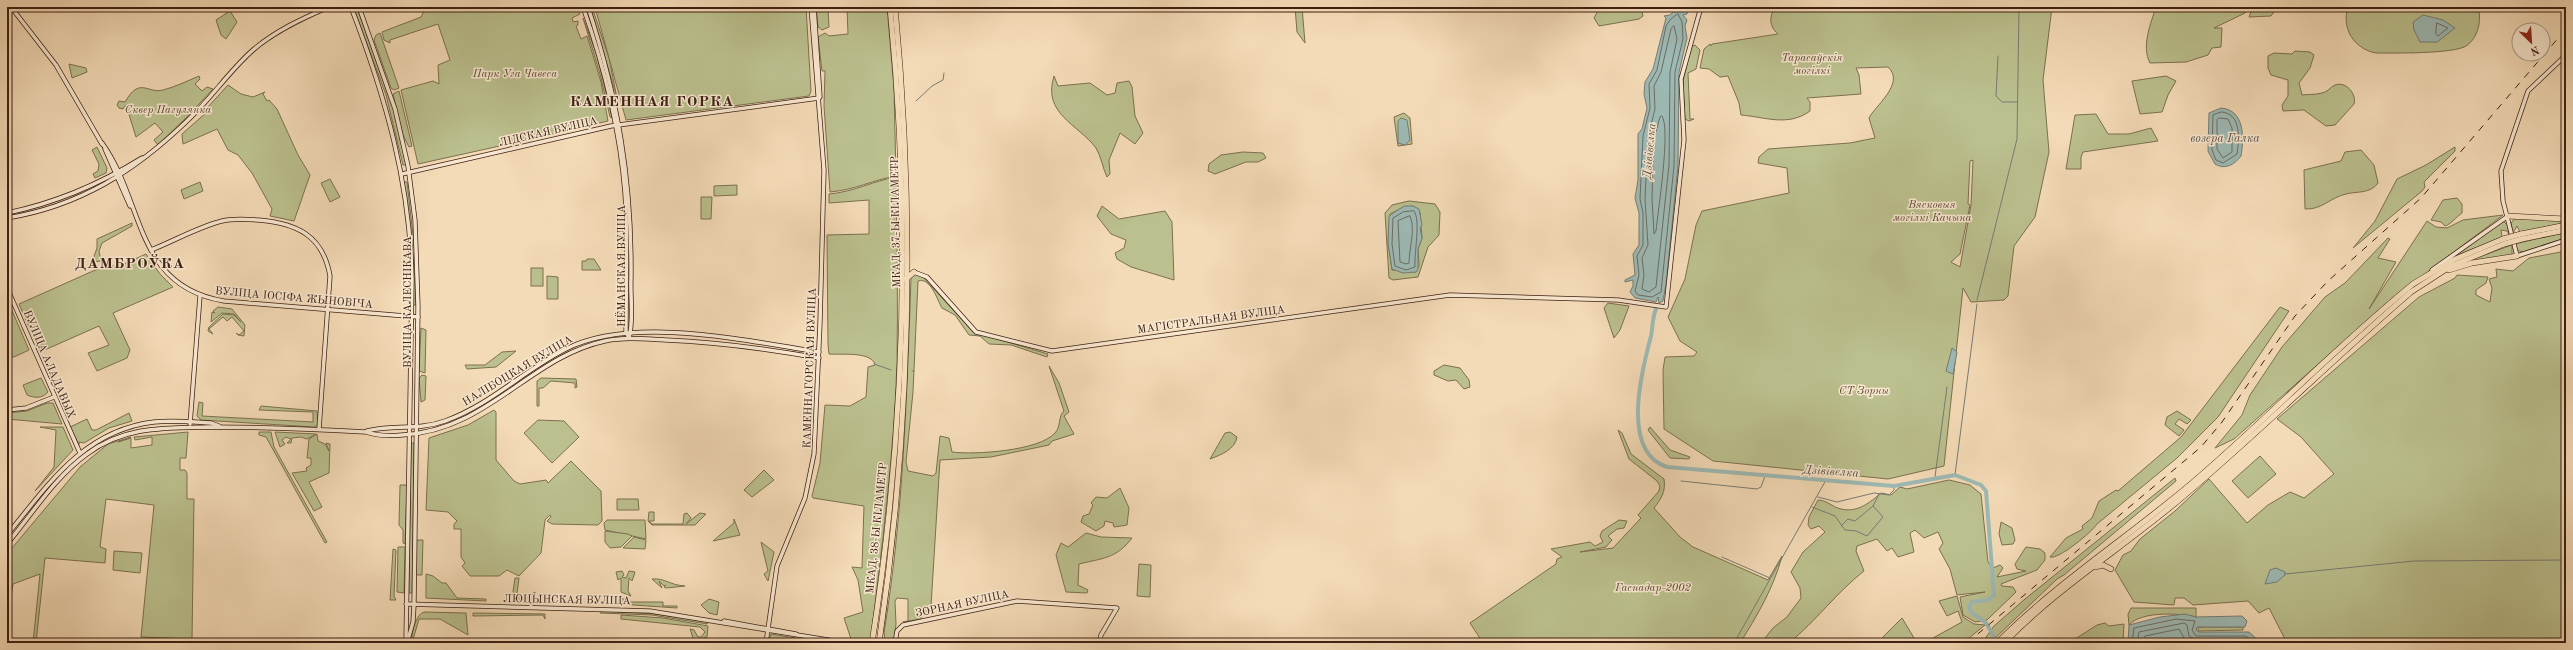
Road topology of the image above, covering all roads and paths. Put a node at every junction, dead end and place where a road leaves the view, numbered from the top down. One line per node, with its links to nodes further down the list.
1 (11, 7): 17 (main road)
2 (329, 7): 20 (main road)
3 (351, 7): 21 (main road, ВУЛІЦА КАЛЕСНІКАВА)
4 (359, 7): 18 (main road, ВУЛІЦА КАЛЕСНІКАВА)
5 (583, 7): 16 (main road, НЁМАНСКАЯ ВУЛІЦА)
6 (588, 7): 15 (main road, НЁМАНСКАЯ ВУЛІЦА)
7 (811, 7): 14 (main road, КАМЕННАГОРСКАЯ ВУЛІЦА)
8 (814, 7): 14 (main road, КАМЕННАГОРСКАЯ ВУЛІЦА)
9 (890, 7): 12 (highway)
10 (895, 7): 12 (highway)
11 (1701, 7): 37 (main road, МАГІСТРАЛЬНАЯ ВУЛІЦА)
12 (895, 30): 36 (highway, МКАД, 37-Ы КІЛАМЕТР); 54 (highway, МКАД, 37-Ы КІЛАМЕТР)
13 (2566, 56): 25 (main road)
14 (819, 98): 15 (main road, ЛІДСКАЯ ВУЛІЦА); 48 (main road, КАМЕННАГОРСКАЯ ВУЛІЦА)
15 (620, 124): 16 (main road, ЛІДСКАЯ ВУЛІЦА); 23 (main road, НЁМАНСКАЯ ВУЛІЦА)
16 (615, 125): 18 (main road, ЛІДСКАЯ ВУЛІЦА); 23 (main road, НЁМАНСКАЯ ВУЛІЦА)
17 (102, 143): 19 (main road, ВУЛІЦА ІОСІФА ЖЫНОВІЧА); 20 (main road, ВУЛІЦА ІОСІФА ЖЫНОВІЧА)
18 (409, 173): 21 (main road, ЛІДСКАЯ ВУЛІЦА); 45 (main road, ВУЛІЦА КАЛЕСНІКАВА)
19 (115, 174): 20 (main road); 22 (main road, ВУЛІЦА ІОСІФА ЖЫНОВІЧА); 24 (main road)
20 (120, 174): 22 (main road); 27 (main road, ВУЛІЦА ІОСІФА ЖЫНОВІЧА)
21 (402, 174): 44 (main road, ВУЛІЦА КАЛЕСНІКАВА)
22 (117, 178): 26 (main road); 27 (main road, ВУЛІЦА ІОСІФА ЖЫНОВІЧА)
23 (628, 211): 46 (main road, НЁМАНСКАЯ ВУЛІЦА)
24 (7, 212)
25 (2508, 216): 28 (highway); 35 (main road); 38 (main road)
26 (7, 218)
27 (137, 219): 34 (main road, ВУЛІЦА ІОСІФА ЖЫНОВІЧА)
28 (2566, 219)
29 (2566, 225): 31 (highway)
30 (2566, 230): 31 (highway)
31 (2522, 236): 33 (highway, bridge)
32 (2566, 240): 35 (main road)
33 (2504, 242): 38 (highway); 40 (highway)
34 (151, 250): 42 (main road, ВУЛІЦА ІОСІФА ЖЫНОВІЧА); 43 (main road)
35 (2517, 256): 40 (highway)
36 (907, 266): 37 (highway); 39 (highway, МКАД, 37-Ы КІЛАМЕТР)
37 (914, 272): 39 (highway)
38 (2426, 275): 85 (highway)
39 (906, 279): 54 (highway, МКАД, 37-Ы КІЛАМЕТР)
40 (2420, 286): 69 (highway)
41 (7, 288): 52 (main road, ВУЛІЦА АЛАДАВЫХ)
42 (200, 296): 43 (main road, ВУЛІЦА ІОСІФА ЖЫНОВІЧА); 55 (main road)
43 (328, 309): 44 (main road, ВУЛІЦА ІОСІФА ЖЫНОВІЧА); 60 (main road)
44 (410, 316): 45 (main road, ВУЛІЦА ІОСІФА ЖЫНОВІЧА); 59 (main road, ВУЛІЦА КАЛЕСНІКАВА)
45 (418, 317): 58 (main road, ВУЛІЦА КАЛЕСНІКАВА)
46 (628, 332): 47 (main road, НЁМАНСКАЯ ВУЛІЦА); 48 (main road, НАЛІБОЦКАЯ ВУЛІЦА); 50 (main road, НАЛІБОЦКАЯ ВУЛІЦА)
47 (628, 338): 49 (main road, НАЛІБОЦКАЯ ВУЛІЦА); 51 (main road, НАЛІБОЦКАЯ ВУЛІЦА)
48 (819, 352): 49 (main road, КАМЕННАГОРСКАЯ ВУЛІЦА)
49 (819, 358): 73 (main road, КАМЕННАГОРСКАЯ ВУЛІЦА)
50 (518, 379): 51 (main road); 58 (main road, НАЛІБОЦКАЯ ВУЛІЦА)
51 (522, 384): 62 (main road, НАЛІБОЦКАЯ ВУЛІЦА)
52 (54, 397): 53 (main road); 64 (main road, ВУЛІЦА АЛАДАВЫХ)
53 (7, 410)
54 (899, 414): 74 (highway, МКАД, 38-Ы КІЛАМЕТР); 75 (highway, МКАД, 38-Ы КІЛАМЕТР)
55 (190, 422): 56 (main road); 57 (main road); 64 (main road)
56 (219, 426): 57 (main road); 60 (main road)
57 (190, 427): 65 (main road)
58 (416, 427): 59 (main road, НАЛІБОЦКАЯ ВУЛІЦА); 62 (main road, ВУЛІЦА КАЛЕСНІКАВА)
59 (409, 428): 61 (main road, НАЛІБОЦКАЯ ВУЛІЦА); 63 (main road, ВУЛІЦА КАЛЕСНІКАВА)
60 (319, 429): 61 (main road)
61 (366, 432): 63 (main road, НАЛІБОЦКАЯ ВУЛІЦА)
62 (416, 434): 63 (main road, НАЛІБОЦКАЯ ВУЛІЦА); 72 (main road, ВУЛІЦА КАЛЕСНІКАВА)
63 (409, 435): 71 (main road, ВУЛІЦА КАЛЕСНІКАВА)
64 (79, 450): 65 (main road); 66 (main road); 67 (main road)
65 (87, 454): 66 (main road)
66 (80, 459): 68 (main road)
67 (7, 535)
68 (7, 544)
69 (2111, 554): 70 (highway); 70 (highway)
70 (2091, 569): 86 (highway)
71 (406, 604): 72 (main road); 76 (main road, ВУЛІЦА КАЛЕСНІКАВА)
72 (414, 605): 73 (main road, ЛЮЦЫНСКАЯ ВУЛІЦА); 76 (main road, ВУЛІЦА КАЛЕСНІКАВА)
73 (768, 629): 77 (main road, КАМЕННАГОРСКАЯ ВУЛІЦА); 78 (main road, ЛЮЦЫНСКАЯ ВУЛІЦА)
74 (880, 632): 81 (highway, МКАД, 38-Ы КІЛАМЕТР); 82 (highway)
75 (874, 636): 79 (highway); 80 (highway, МКАД, 38-Ы КІЛАМЕТР)
76 (407, 643)
77 (766, 643)
78 (847, 643)
79 (867, 643)
80 (872, 643)
81 (879, 643)
82 (884, 643)
83 (895, 643): 84 (main road, ЗОРНАЯ ВУЛІЦА)
84 (1099, 643)
85 (1997, 643)
86 (2004, 643)

